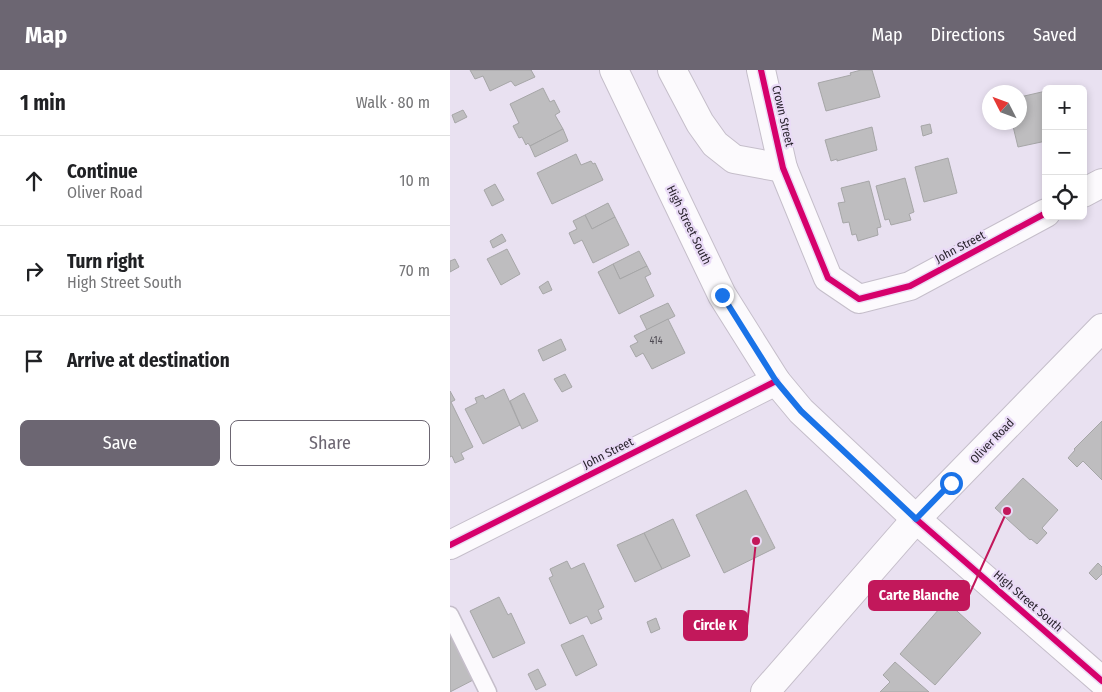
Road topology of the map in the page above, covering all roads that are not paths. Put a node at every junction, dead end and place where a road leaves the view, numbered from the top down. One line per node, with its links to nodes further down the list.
1 (614, 70): 9 (street, High Street South)
2 (672, 70): 4 (street)
3 (761, 70): 4 (street, Crown Street)
4 (783, 168): 7 (street, John Street)
5 (1102, 183): 6 (street)
6 (1087, 191)
7 (1042, 215)
8 (1102, 328): 10 (street, Oliver Road)
9 (776, 381): 10 (street, High Street South); 11 (street, John Street)
10 (916, 519): 13 (street, High Street South); 15 (street, Oliver Road)
11 (450, 545)
12 (450, 615): 14 (lane)
13 (1102, 681)
14 (488, 692)
15 (765, 692)

